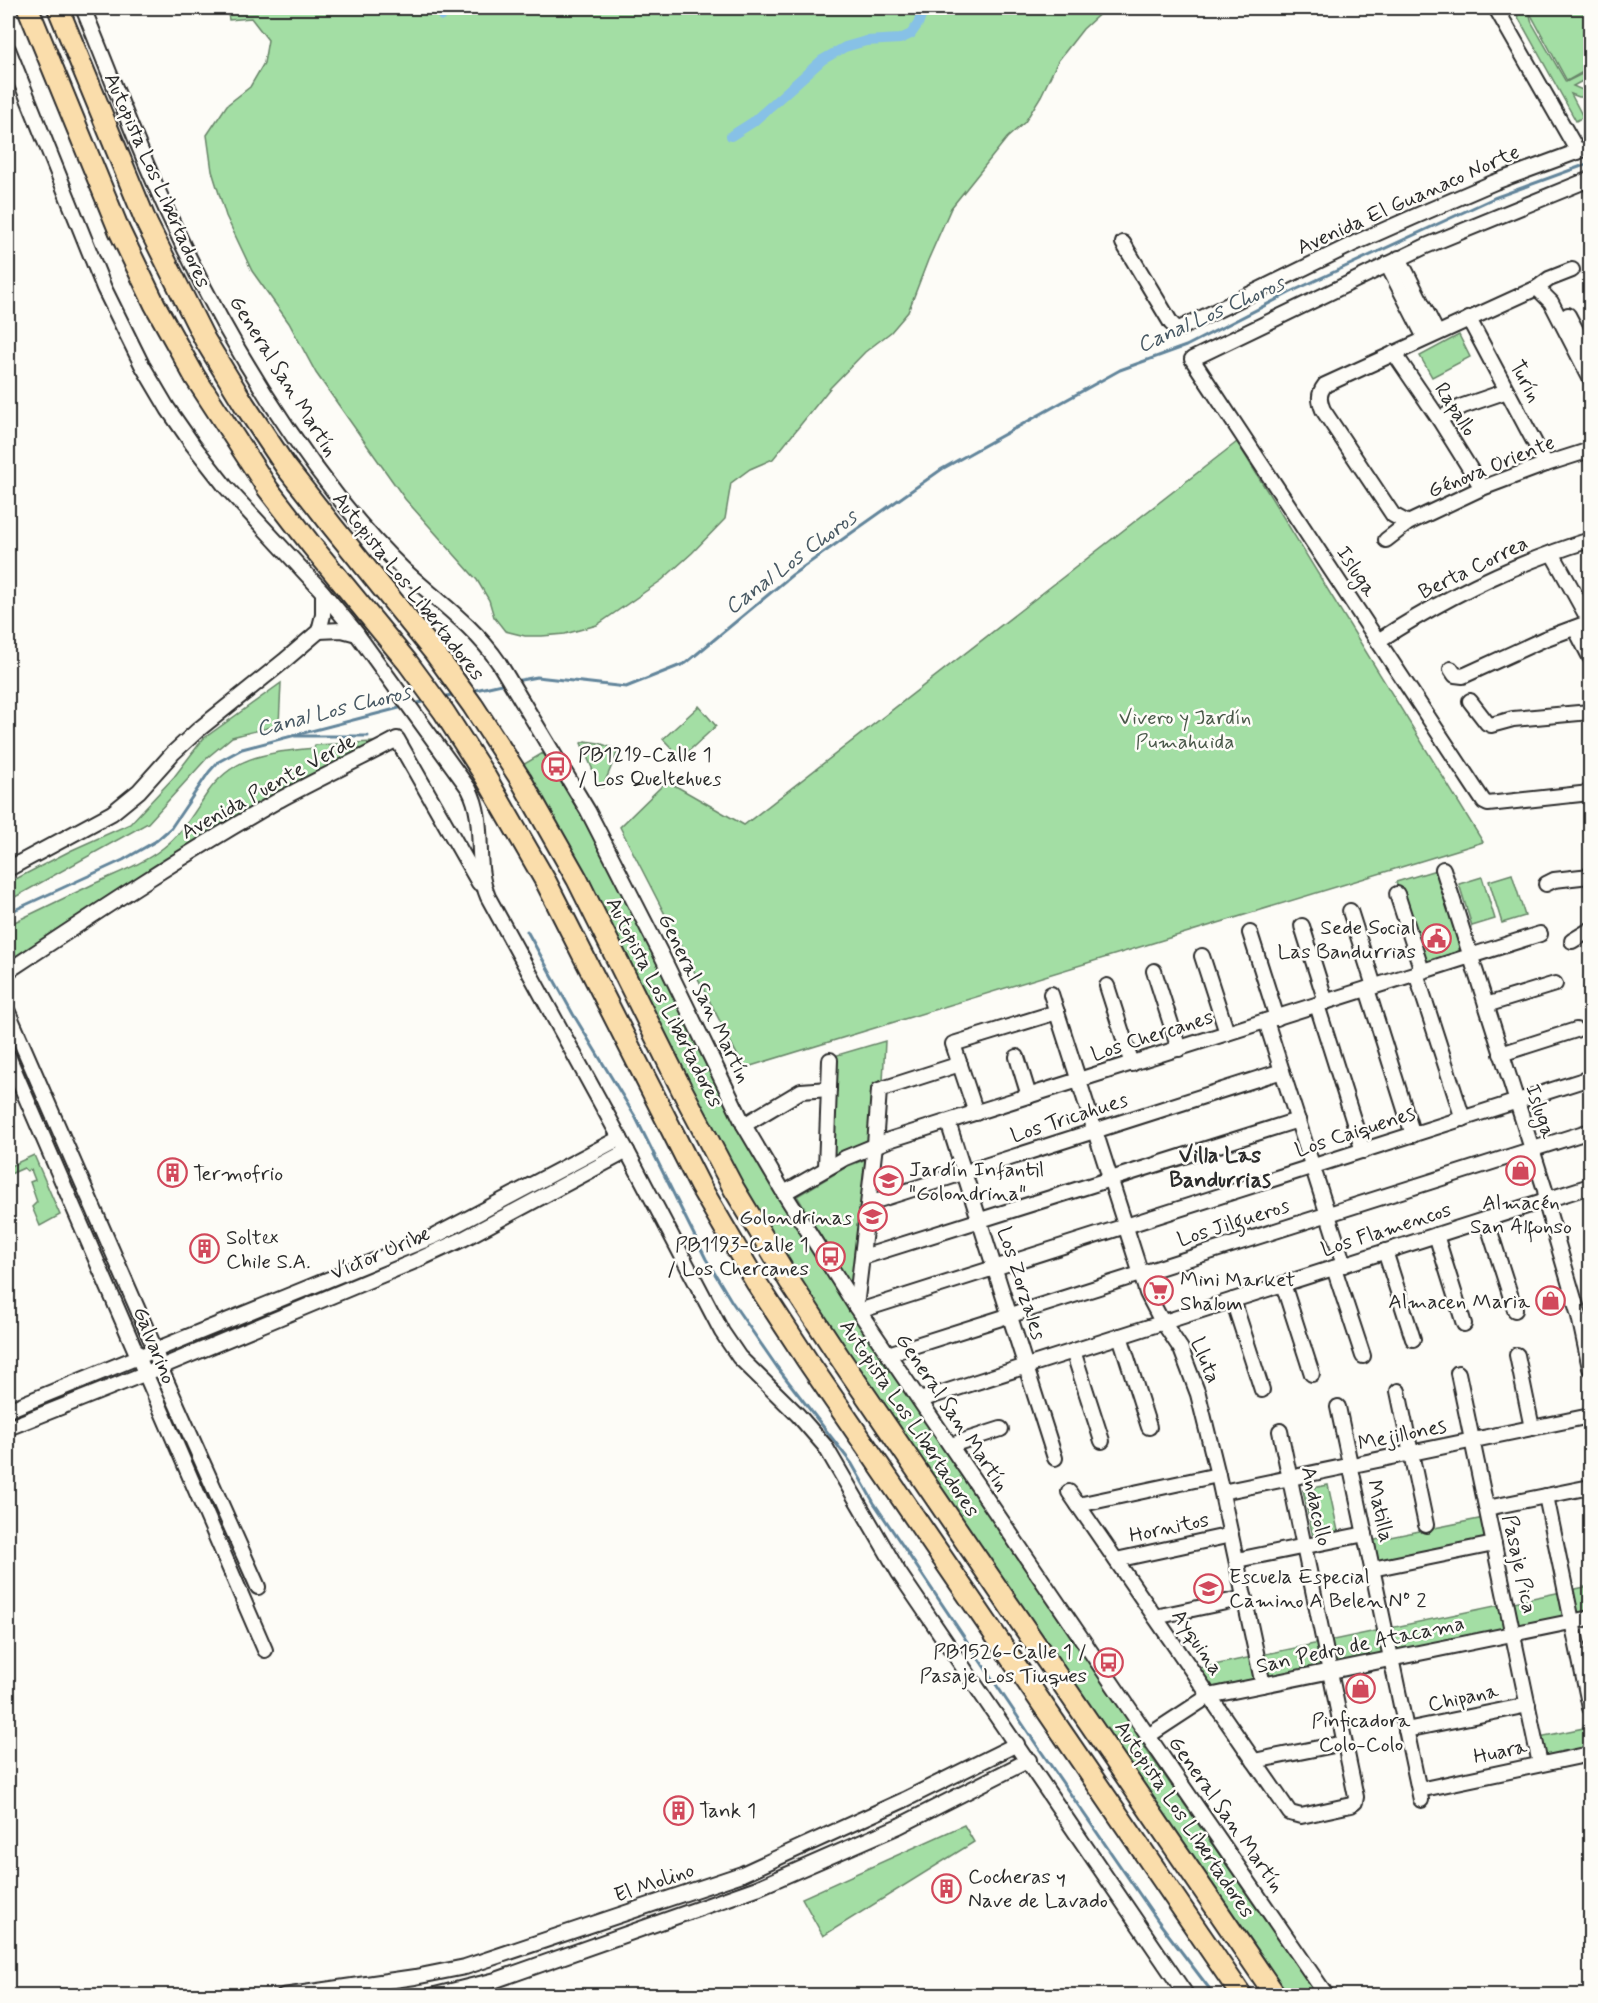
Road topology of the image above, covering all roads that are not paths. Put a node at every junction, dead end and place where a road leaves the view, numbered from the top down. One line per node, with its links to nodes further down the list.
1 (28, 8): 200 (highway)
2 (58, 8): 201 (highway, Autopista Los Libertadores)
3 (83, 8): 84 (street, General San Martín)
4 (1497, 10): 6 (street)
5 (8, 49): 26 (street)
6 (1584, 149): 8 (street, Avenida El Guanaco Norte)
7 (1590, 180): 9 (street)
8 (1123, 243)
9 (1393, 261): 13 (street); 31 (street, Isluga)
10 (1572, 270): 11 (street, Génova Oriente)
11 (1537, 288): 12 (street, Génova Oriente); 15 (street)
12 (1469, 319): 13 (street, Génova Oriente); 17 (street, Turín)
13 (1431, 335): 14 (street, Génova Oriente)
14 (1394, 353): 18 (street, Rapallo); 22 (street, Génova Oriente)
15 (1588, 359): 16 (street)
16 (1590, 378)
17 (1507, 391): 18 (street); 20 (street, Turín)
18 (1439, 419): 21 (street, Rapallo)
19 (1590, 450): 20 (street, Génova Oriente)
20 (1546, 464): 21 (street, Génova Oriente)
21 (1482, 488): 22 (street, Génova Oriente)
22 (1408, 523): 23 (street, Génova Oriente)
23 (1386, 540)
24 (1590, 540): 25 (street, Berta Correa)
25 (1552, 553): 27 (street); 31 (street, Berta Correa)
26 (323, 593): 29 (street); 30 (street)
27 (1590, 622): 28 (street)
28 (1575, 628): 32 (street); 33 (street)
29 (319, 631): 30 (street); 37 (street)
30 (357, 634): 42 (street)
31 (1378, 641): 36 (street, Isluga)
32 (1590, 657)
33 (1450, 669)
34 (1470, 701): 35 (street)
35 (1590, 712)
36 (1590, 793)
37 (8, 869)
38 (1443, 869): 50 (street, Isluga)
39 (1590, 876): 40 (street)
40 (1546, 884)
41 (1397, 894): 53 (street)
42 (488, 897): 51 (street, Avenida Puente Verde); 88 (street)
43 (1350, 911): 56 (street)
44 (1302, 926): 58 (street)
45 (1590, 930): 48 (street)
46 (1250, 933): 62 (street)
47 (1540, 934): 50 (street, Los Chercanes)
48 (1572, 941)
49 (1202, 956): 64 (street)
50 (1470, 956): 53 (street, Los Chercanes); 59 (street, Isluga)
51 (8, 971)
52 (1155, 971): 65 (street)
53 (1419, 972): 56 (street, Los Chercanes); 81 (street)
54 (1555, 984): 59 (street)
55 (1107, 986): 71 (street)
56 (1370, 988): 58 (street, Los Chercanes); 87 (street)
57 (1051, 994): 61 (street, Lluta)
58 (1321, 1003): 62 (street, Los Chercanes); 92 (street)
59 (1486, 1005): 66 (street, Isluga)
60 (8, 1012): 75 (street, Galvarino)
61 (1057, 1012): 70 (street); 74 (street, Lluta)
62 (1271, 1019): 64 (street, Los Chercanes); 72 (street)
63 (1576, 1030): 66 (street)
64 (1227, 1033): 65 (street, Los Chercanes)
65 (1179, 1048): 71 (street, Los Chercanes)
66 (1501, 1054): 79 (street, Isluga)
67 (8, 1056): 77 (street, Galvarino)
68 (1017, 1058): 78 (street)
69 (830, 1060): 76 (street)
70 (960, 1064): 80 (street); 89 (street)
71 (1132, 1064): 74 (street, Los Chercanes)
72 (1282, 1071): 82 (street); 85 (street, Los Tricahues)
73 (1590, 1078): 79 (street, Los Caiquenes)
74 (1079, 1080): 78 (street, Los Chercanes); 85 (street, Lluta)
75 (39, 1084): 77 (street); 123 (street, Galvarino)
76 (829, 1089): 84 (street); 94 (street)
77 (23, 1091): 128 (street, Galvarino)
78 (1029, 1096): 80 (street, Los Chercanes)
79 (1516, 1102): 81 (street, Los Caiquenes); 90 (street, Isluga)
80 (976, 1113): 83 (street, Los Chercanes)
81 (1463, 1119): 87 (street, Los Caiquenes)
82 (1298, 1120): 93 (street); 96 (street)
83 (948, 1122): 89 (street, Los Chercanes); 95 (street, Los Zorzales)
84 (744, 1125): 98 (street, General San Martín)
85 (1095, 1131): 95 (street, Los Tricahues); 96 (street, Lluta)
86 (1590, 1131): 90 (street, Los Jilgueros)
87 (1413, 1135): 92 (street, Los Caiquenes)
88 (620, 1138): 91 (street); 106 (street, Víctor Uribe)
89 (875, 1145): 94 (street, Los Chercanes); 100 (street)
90 (1532, 1149): 99 (street, Isluga); 101 (street, Los Jilgueros)
91 (627, 1151): 109 (street, Víctor Uribe); 186 (street)
92 (1363, 1151): 93 (street, Los Caiquenes)
93 (1313, 1167): 101 (street); 104 (street, Los Caiquenes)
94 (826, 1168): 98 (street, Los Chercanes)
95 (964, 1172): 100 (street, Los Tricahues); 103 (street, Los Zorzales)
96 (1110, 1179): 103 (street); 104 (street, Lluta)
97 (1590, 1186): 99 (street, Los Flamencos)
98 (784, 1193): 115 (street, General San Martín)
99 (1546, 1200): 102 (street, Los Flamencos); 122 (street, Isluga)
100 (869, 1203): 108 (street)
101 (1328, 1214): 110 (street); 112 (street, Los Jilgueros)
102 (1486, 1219): 105 (street, Los Flamencos); 116 (street)
103 (980, 1220): 108 (street); 111 (street, Los Zorzales)
104 (1126, 1226): 111 (street, Los Caiquenes); 112 (street, Lluta)
105 (1436, 1235): 107 (street, Los Flamencos); 119 (street)
106 (407, 1248): 109 (street); 123 (street, Víctor Uribe)
107 (1385, 1251): 110 (street, Los Flamencos); 121 (street)
108 (863, 1257): 115 (street)
109 (413, 1262): 130 (street, Víctor Uribe)
110 (1339, 1266): 113 (street, Los Flamencos); 127 (street)
111 (995, 1268): 115 (street, Los Caiquenes); 117 (street, Los Zorzales)
112 (1141, 1274): 117 (street, Los Jilgueros); 118 (street, Lluta)
113 (1283, 1284): 114 (street, Los Flamencos); 134 (street)
114 (1233, 1300): 118 (street, Los Flamencos); 135 (street)
115 (857, 1309): 125 (street, General San Martín)
116 (1515, 1310)
117 (1010, 1316): 125 (street, Los Jilgueros); 129 (street, Los Zorzales)
118 (1163, 1322): 120 (street, Los Flamencos); 152 (street, Lluta)
119 (1464, 1324)
120 (1120, 1336): 124 (street, Los Flamencos); 141 (street)
121 (1413, 1339)
122 (1588, 1347): 131 (street, Isluga)
123 (155, 1349): 128 (street, Víctor Uribe); 130 (street, Galvarino)
124 (1073, 1351): 129 (street, Los Flamencos); 146 (street)
125 (888, 1354): 137 (street, General San Martín)
126 (1517, 1355): 143 (street)
127 (1363, 1356)
128 (138, 1357): 133 (street, Galvarino); 139 (street, Víctor Uribe)
129 (1026, 1366): 137 (street, Los Flamencos); 150 (street, Los Zorzales)
130 (160, 1367): 133 (street, Víctor Uribe); 163 (street, Galvarino)
131 (1590, 1368)
132 (1458, 1373): 147 (street, Pasaje Pica)
133 (144, 1374): 142 (street, Víctor Uribe); 165 (street, Galvarino)
134 (1312, 1374)
135 (1262, 1390)
136 (1398, 1391): 149 (street)
137 (920, 1400): 148 (street, General San Martín)
138 (1338, 1407): 151 (street, Matilla)
139 (8, 1410)
140 (1590, 1416): 143 (street, Mejillones)
141 (1149, 1427)
142 (8, 1428)
143 (1532, 1428): 147 (street, Mejillones)
144 (1001, 1429): 148 (street)
145 (1280, 1431): 153 (street, Andacollo)
146 (1101, 1441)
147 (1472, 1441): 149 (street, Mejillones); 159 (street, Pasaje Pica)
148 (951, 1445): 184 (street, General San Martín)
149 (1411, 1453): 151 (street, Mejillones); 160 (street)
150 (1055, 1458)
151 (1350, 1466): 153 (street, Mejillones); 161 (street, Matilla)
152 (1218, 1474): 156 (street, Lluta); 158 (street)
153 (1290, 1478): 156 (street, Mejillones); 166 (street, Andacollo)
154 (1590, 1487): 157 (street)
155 (1070, 1492): 158 (street, Ayquina)
156 (1222, 1492): 162 (street, Lluta)
157 (1546, 1496): 159 (street); 174 (street)
158 (1078, 1505): 167 (street, Ayquina)
159 (1486, 1508): 164 (street, Pasaje Pica)
160 (1426, 1525)
161 (1365, 1534): 166 (street); 169 (street, Matilla)
162 (1232, 1535): 167 (street, Hornitos); 168 (street, Lluta)
163 (236, 1538): 165 (street); 170 (street, Galvarino)
164 (1494, 1544): 169 (street); 175 (street, Pasaje Pica)
165 (219, 1545): 176 (street, Galvarino)
166 (1304, 1547): 168 (street); 178 (street, Andacollo)
167 (1116, 1560): 172 (street, Ayquina)
168 (1237, 1560): 171 (street, Lluta)
169 (1372, 1569): 177 (street, Matilla)
170 (258, 1587)
171 (1245, 1598): 172 (street); 179 (street, Lluta)
172 (1155, 1617): 180 (street, Ayquina)
173 (1590, 1618): 174 (street, San Pedro de Atacama)
174 (1572, 1622): 175 (street, San Pedro de Atacama); 182 (street)
175 (1513, 1634): 177 (street, San Pedro de Atacama); 181 (street, Pasaje Pica)
176 (265, 1650)
177 (1391, 1659): 178 (street, San Pedro de Atacama); 183 (street, Matilla)
178 (1330, 1671): 179 (street, San Pedro de Atacama); 185 (street, Andacollo)
179 (1263, 1685): 180 (street, San Pedro de Atacama)
180 (1209, 1696): 184 (street, San Pedro de Atacama); 189 (street, Ayquina)
181 (1528, 1704): 183 (street, Chipana); 190 (street, Pasaje Pica)
182 (1590, 1708)
183 (1406, 1730): 192 (street, Matilla)
184 (1148, 1736): 202 (street, General San Martín)
185 (1344, 1743): 189 (street); 194 (street, Andacollo)
186 (1017, 1744): 188 (street); 191 (street, El Molino)
187 (1590, 1754): 190 (street, Huara)
188 (1029, 1760): 193 (street, El Molino); 199 (street)
189 (1254, 1761): 194 (street, Ayquina)
190 (1540, 1764): 192 (street, Huara)
191 (939, 1784): 193 (street); 195 (street, El Molino)
192 (1420, 1795)
193 (941, 1805): 196 (street, El Molino)
194 (1293, 1815)
195 (462, 1968): 196 (street); 197 (street, El Molino)
196 (462, 1989): 198 (street, El Molino)
197 (284, 1995)
198 (431, 1995)
199 (1187, 1995)
200 (1242, 1995)
201 (1276, 1995)
202 (1327, 1995)

